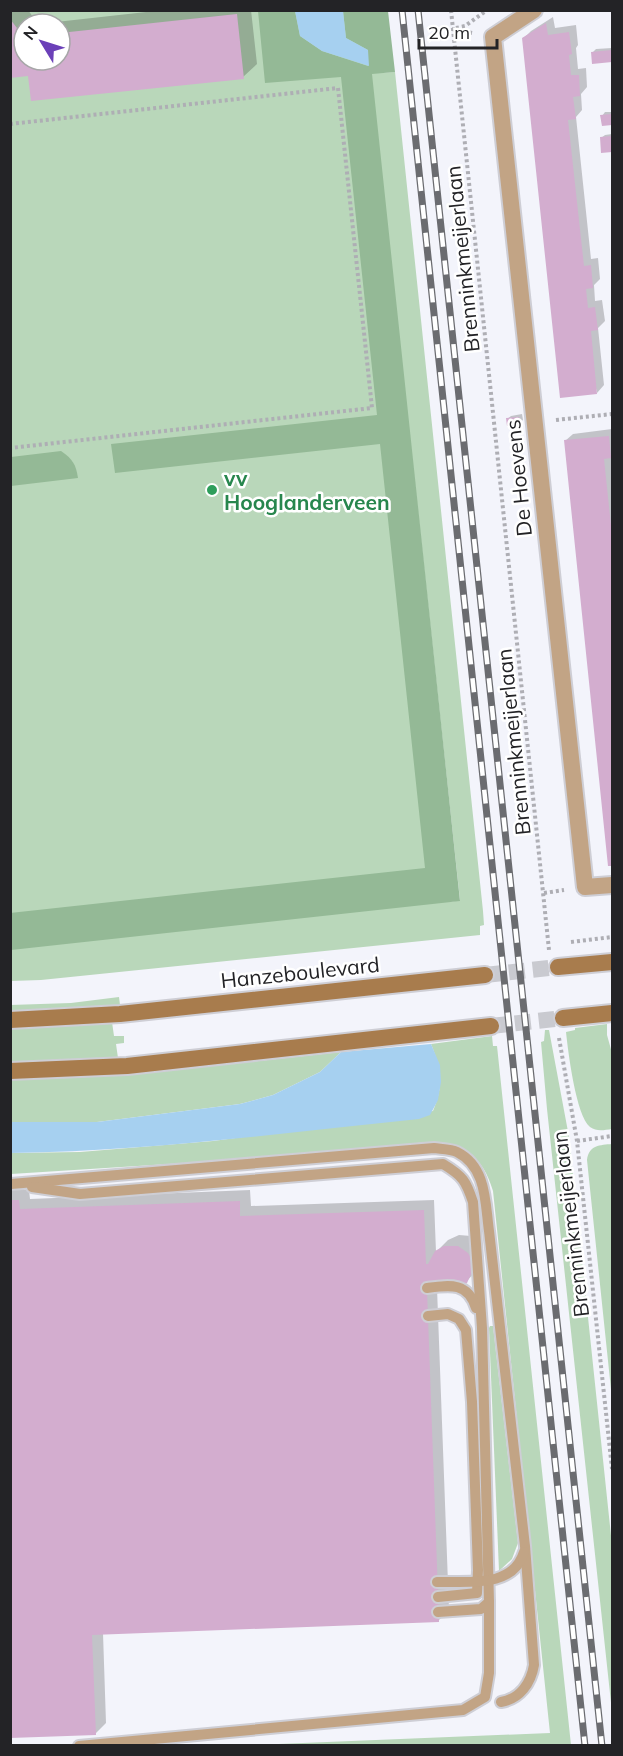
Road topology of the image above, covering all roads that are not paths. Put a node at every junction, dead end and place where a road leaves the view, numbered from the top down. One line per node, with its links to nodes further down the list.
1 (534, 10): 2 (street, De Hoevens)
2 (612, 885)
3 (612, 962): 4 (main road)
4 (558, 967)
5 (485, 975): 7 (main road, Hanzeboulevard)
6 (612, 1013): 8 (main road)
7 (10, 1020)
8 (560, 1024)
9 (491, 1026): 10 (main road)
10 (10, 1071)
11 (11, 1184): 14 (lane); 15 (lane)
12 (427, 1288): 14 (lane)
13 (428, 1316): 17 (lane)
14 (482, 1328): 18 (lane)
15 (525, 1546): 16 (lane); 20 (lane)
16 (437, 1582)
17 (438, 1597)
18 (489, 1602): 19 (lane); 21 (lane)
19 (438, 1612)
20 (501, 1702)
21 (103, 1744): 22 (lane)
22 (79, 1746)

